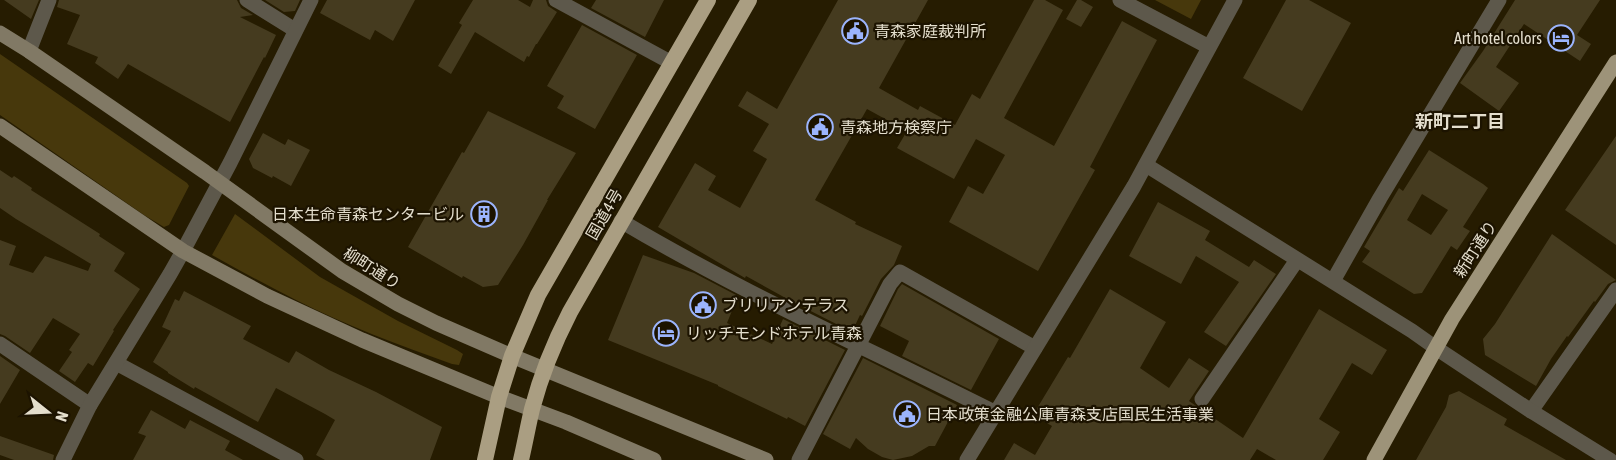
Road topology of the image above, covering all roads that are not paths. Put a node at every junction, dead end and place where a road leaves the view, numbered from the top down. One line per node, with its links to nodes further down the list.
1 (49, 0): 13 (street)
2 (248, 0): 10 (street)
3 (311, 0): 10 (street)
4 (556, 0): 15 (street)
5 (708, 0): 15 (highway, 国道4号)
6 (750, 0): 19 (highway, 国道4号)
7 (1120, 0): 12 (street)
8 (1235, 0): 12 (street)
9 (1499, 0): 22 (street)
10 (295, 30): 18 (street)
11 (0, 33): 13 (main road, 柳町通り)
12 (1209, 47): 17 (street)
13 (29, 51): 18 (main road, 柳町通り)
14 (1616, 62): 27 (main road, 新町通り)
15 (672, 63): 28 (highway, 国道4号)
16 (0, 126): 20 (main road)
17 (1146, 165): 21 (street); 26 (street)
18 (219, 183): 20 (street); 28 (main road, 柳町通り)
19 (621, 221): 25 (street); 30 (highway, 国道4号)
20 (183, 250): 29 (street); 31 (main road)
21 (1297, 260): 22 (street); 32 (street)
22 (1333, 281): 27 (street)
23 (1616, 291): 35 (street)
24 (0, 344): 33 (street)
25 (859, 345): 26 (street); 36 (street); 44 (street)
26 (1035, 348): 36 (street)
27 (1436, 348): 35 (street); 46 (main road, 新町通り)
28 (512, 356): 30 (main road, 柳町通り); 31 (highway, 国道4号)
29 (116, 363): 33 (street); 39 (street)
30 (545, 368): 34 (highway, 国道4号); 43 (main road, 柳町通り)
31 (499, 398): 34 (main road); 40 (highway, 国道4号)
32 (1202, 399)
33 (90, 405): 38 (street)
34 (532, 409): 41 (highway, 国道4号); 42 (main road)
35 (1532, 411): 37 (street)
36 (996, 413): 45 (street)
37 (1590, 455): 47 (street)
38 (63, 460)
39 (296, 460)
40 (485, 460)
41 (521, 460)
42 (654, 460)
43 (766, 460)
44 (799, 460)
45 (967, 460)
46 (1374, 460)
47 (1610, 460)

